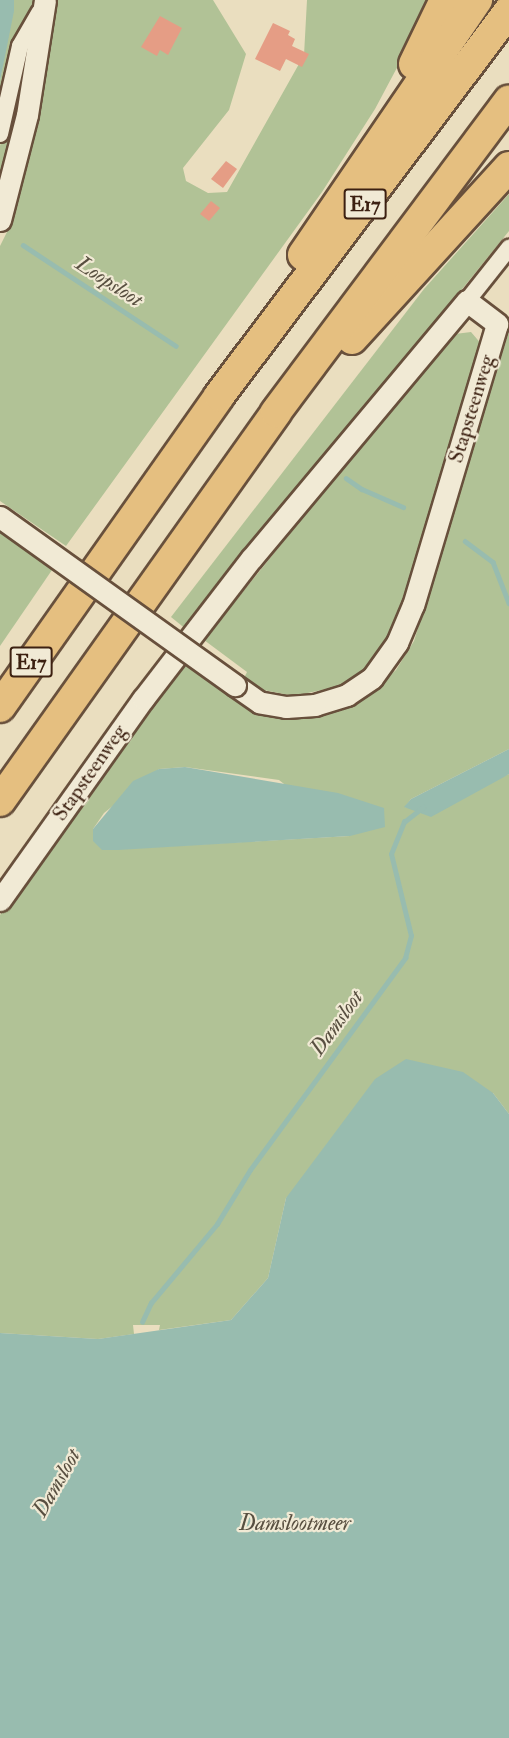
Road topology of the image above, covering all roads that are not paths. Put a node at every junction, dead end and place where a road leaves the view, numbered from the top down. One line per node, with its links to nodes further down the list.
1 (445, 0): 10 (highway)
2 (477, 0): 10 (highway)
3 (45, 2): 6 (street); 8 (street)
4 (509, 11): 12 (highway, E17)
5 (509, 100): 13 (highway, E17)
6 (0, 134)
7 (509, 166): 13 (highway)
8 (0, 220)
9 (509, 248): 11 (street)
10 (304, 253): 12 (highway)
11 (467, 301): 14 (street, Stapsteenweg, bridge); 17 (street, Stapsteenweg)
12 (219, 396): 15 (highway, E17)
13 (276, 412): 16 (highway, E17)
14 (0, 517)
15 (0, 707)
16 (0, 801)
17 (0, 900)

